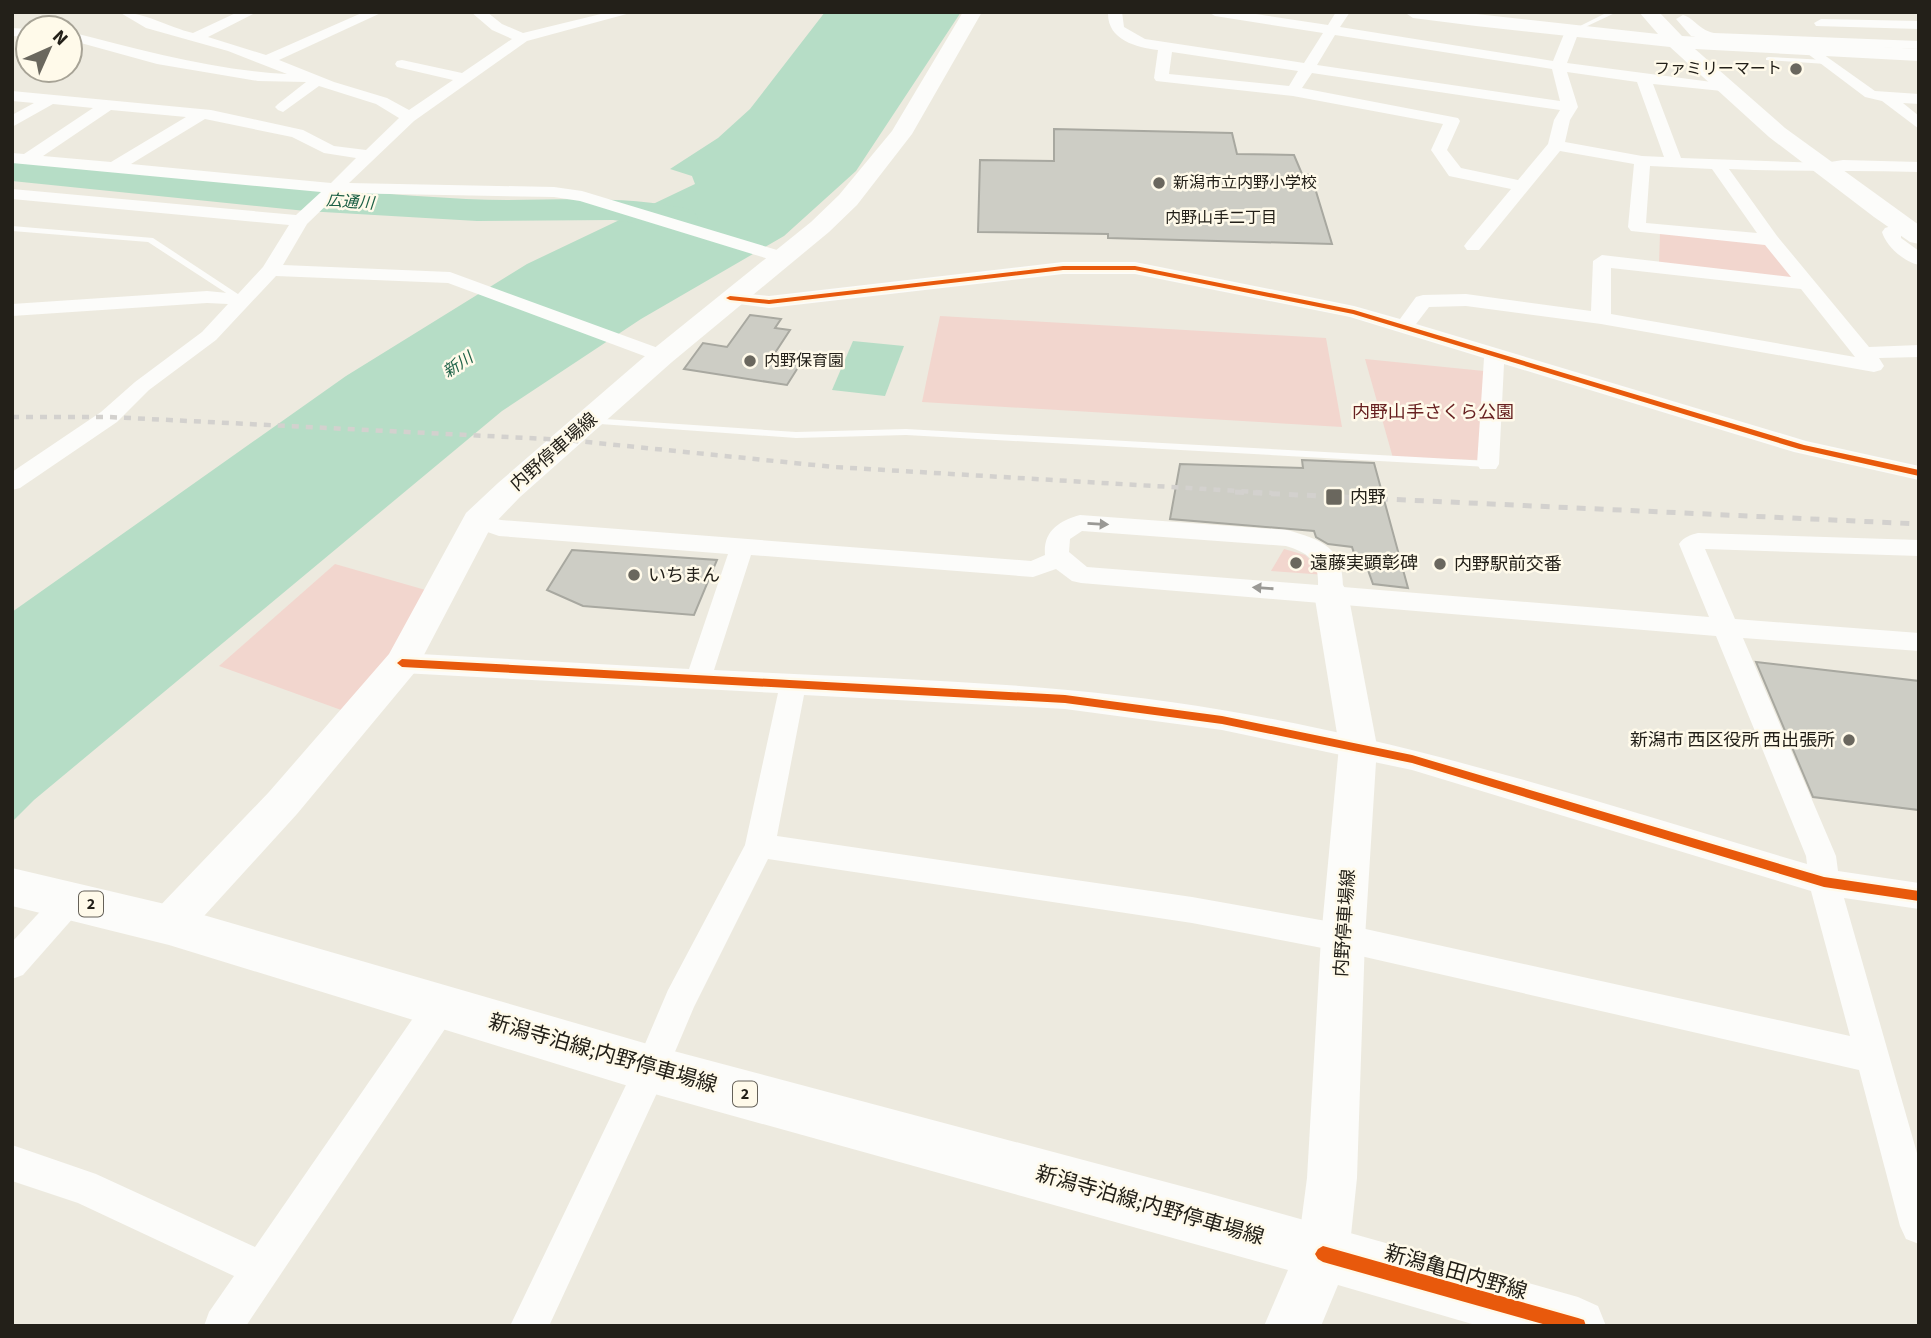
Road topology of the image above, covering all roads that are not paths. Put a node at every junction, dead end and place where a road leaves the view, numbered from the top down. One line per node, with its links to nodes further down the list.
1 (126, 12): 21 (street)
2 (250, 12): 21 (street)
3 (376, 12): 30 (street)
4 (478, 12): 22 (street)
5 (627, 12): 22 (street)
6 (974, 12): 67 (main road, 内野停車場線)
7 (1115, 12): 26 (street)
8 (1214, 12): 19 (street)
9 (1343, 12): 19 (street)
10 (1413, 12): 20 (main road)
11 (1451, 12): 20 (street)
12 (1614, 12): 20 (lane)
13 (1648, 12): 24 (main road)
14 (1828, 12): 17 (street)
15 (1709, 20): 25 (street)
16 (1801, 23): 17 (street)
17 (1841, 24): 18 (street)
18 (1919, 25)
19 (1334, 30): 32 (street); 33 (street)
20 (1575, 31): 24 (main road); 32 (street)
21 (194, 38): 30 (street)
22 (522, 38): 35 (street)
23 (84, 40): 37 (street)
24 (1675, 43): 28 (main road); 34 (main road)
25 (1919, 45)
26 (1166, 46): 33 (street); 38 (street)
27 (1919, 55): 28 (main road)
28 (1820, 57): 29 (lane); 40 (street)
29 (1768, 59)
30 (268, 60): 37 (street)
31 (402, 64): 35 (street)
32 (1557, 66): 36 (street); 45 (street)
33 (1310, 68): 38 (street); 45 (street)
34 (1712, 75): 36 (street); 58 (main road)
35 (464, 78): 47 (street)
36 (1643, 79): 54 (street)
37 (316, 80): 44 (street); 47 (street)
38 (1293, 92): 59 (street)
39 (12, 96): 41 (street)
40 (1887, 98): 42 (street); 49 (street)
41 (51, 99): 43 (street); 48 (street)
42 (1919, 99)
43 (110, 104): 46 (street); 52 (street)
44 (282, 107)
45 (1570, 107): 50 (street)
46 (202, 114): 51 (street); 56 (street)
47 (408, 118): 51 (street)
48 (12, 122)
49 (1919, 124)
50 (1556, 145): 53 (street); 59 (street)
51 (370, 155): 60 (street)
52 (19, 159): 56 (street)
53 (1642, 161): 54 (street); 65 (street)
54 (1675, 164): 55 (street)
55 (1718, 165): 58 (street); 65 (street)
56 (115, 167): 60 (street)
57 (1919, 167): 58 (street)
58 (1824, 168): 64 (main road)
59 (1523, 186): 66 (street)
60 (333, 190): 62 (street); 67 (street)
61 (12, 194): 62 (street)
62 (302, 218): 69 (street)
63 (12, 228): 72 (lane)
64 (1912, 232): 68 (street)
65 (1770, 240): 70 (street)
66 (1473, 246)
67 (781, 257): 71 (main road, 内野停車場線)
68 (1919, 260)
69 (271, 270): 72 (street); 79 (street)
70 (1807, 284): 74 (street); 77 (street)
71 (730, 298): 75 (street); 79 (main road, 内野停車場線)
72 (243, 300): 73 (street); 83 (street)
73 (12, 310)
74 (1601, 318): 75 (street); 77 (street)
75 (1404, 327): 78 (street)
76 (1919, 351): 77 (street)
77 (1863, 353)
78 (1494, 354): 81 (street); 82 (street)
79 (662, 356): 80 (main road, 内野停車場線)
80 (590, 421): 81 (lane); 84 (main road, 内野停車場線)
81 (1488, 464)
82 (1919, 473)
83 (12, 483)
84 (478, 521): 85 (street); 91 (main road, 内野停車場線)
85 (742, 547): 87 (street); 92 (street)
86 (1919, 548): 89 (street)
87 (1058, 559): 88 (street, one-way to 87); 88 (street, one-way to 88)
88 (1331, 593): 89 (street); 94 (main road, 内野停車場線)
89 (1727, 629): 90 (street); 96 (street)
90 (1919, 642)
91 (402, 663): 92 (street); 100 (main road, 内野停車場線)
92 (699, 677): 93 (street)
93 (793, 685): 94 (street); 95 (street)
94 (1357, 746): 96 (street); 101 (main road, 内野停車場線)
95 (760, 846): 101 (street); 105 (street)
96 (1824, 882): 98 (street); 104 (street)
97 (12, 887): 99 (main road, 2)
98 (1919, 897)
99 (71, 899): 100 (main road, 2); 102 (street)
100 (169, 925): 103 (main road, 新潟寺泊線;内野停車場線 / 2)
101 (1343, 938): 104 (street); 108 (main road, 内野停車場線)
102 (12, 965)
103 (441, 1006): 105 (main road, 新潟寺泊線;内野停車場線 / 2); 109 (street)
104 (1872, 1057): 107 (street)
105 (651, 1069): 108 (main road, 新潟寺泊線;内野停車場線 / 2); 111 (street)
106 (12, 1163): 109 (street)
107 (1919, 1226)
108 (1323, 1254): 112 (main road); 113 (main road, 新潟亀田内野線)
109 (261, 1269): 110 (street)
110 (223, 1326)
111 (529, 1326)
112 (1292, 1326)
113 (1578, 1326)

